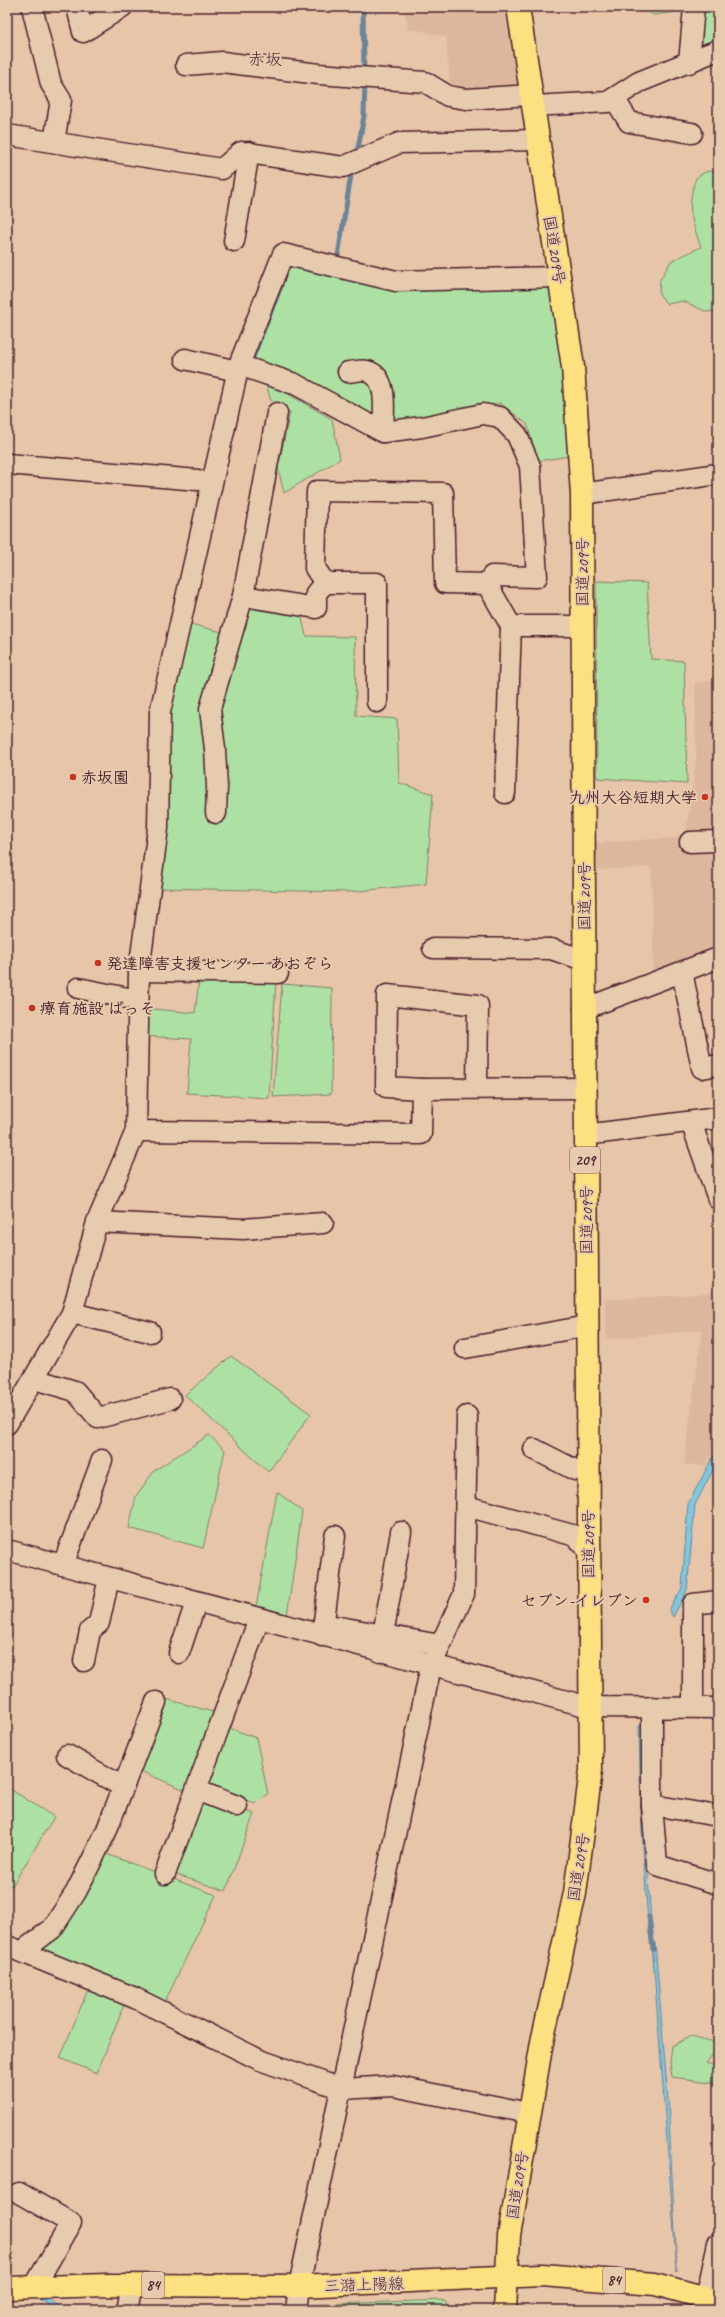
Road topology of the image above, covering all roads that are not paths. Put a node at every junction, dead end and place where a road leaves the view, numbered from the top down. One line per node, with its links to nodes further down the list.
1 (32, 7): 14 (street)
2 (76, 7): 3 (street)
3 (122, 7)
4 (518, 7): 10 (main road, 国道209号 / 209)
5 (694, 7): 8 (street)
6 (718, 50): 8 (street)
7 (186, 65): 10 (street)
8 (690, 70): 9 (street)
9 (614, 98): 10 (street); 11 (street)
10 (531, 101): 13 (main road, 国道209号 / 209)
11 (692, 133)
12 (7, 135): 14 (street)
13 (537, 140): 15 (street); 17 (main road, 国道209号 / 209)
14 (54, 142): 15 (street)
15 (249, 152): 16 (street)
16 (234, 241)
17 (559, 278): 19 (street); 26 (main road, 国道209号 / 209)
18 (186, 359): 19 (street)
19 (238, 368): 22 (street); 40 (street)
20 (348, 372): 22 (street)
21 (278, 414): 29 (street)
22 (382, 432): 28 (street)
23 (7, 464): 25 (street)
24 (718, 474): 26 (street)
25 (198, 480)
26 (582, 494): 31 (main road, 国道209号 / 209)
27 (325, 583): 28 (street); 29 (street); 32 (street)
28 (487, 584): 30 (street)
29 (243, 596): 34 (street)
30 (512, 626): 31 (street); 33 (street)
31 (582, 626): 39 (main road, 国道209号 / 209)
32 (377, 702)
33 (505, 793)
34 (216, 813)
35 (718, 841): 36 (street)
36 (690, 842)
37 (432, 948): 39 (street)
38 (718, 958): 41 (street)
39 (584, 960): 45 (main road, 国道209号 / 209)
40 (139, 971): 42 (street); 44 (street)
41 (682, 972): 45 (street); 46 (street)
42 (278, 974)
43 (78, 988): 44 (street)
44 (138, 1000): 52 (street)
45 (584, 1009): 48 (main road, 国道209号 / 209)
46 (718, 1064)
47 (477, 1088): 48 (street); 49 (street); 49 (street)
48 (585, 1088): 53 (main road, 国道209号 / 209)
49 (422, 1089): 52 (street)
50 (718, 1118): 51 (street)
51 (691, 1122): 53 (street); 54 (street)
52 (136, 1131): 55 (street)
53 (585, 1135): 58 (main road, 国道209号 / 209)
54 (718, 1199)
55 (97, 1222): 56 (street); 57 (street)
56 (323, 1222)
57 (72, 1313): 59 (street); 61 (street)
58 (587, 1326): 60 (street); 72 (main road, 国道209号 / 209)
59 (150, 1332)
60 (465, 1348)
61 (34, 1379): 62 (street); 64 (street)
62 (170, 1399)
63 (467, 1416): 68 (street)
64 (7, 1421)
65 (534, 1449): 67 (street)
66 (102, 1460): 73 (street)
67 (575, 1470)
68 (466, 1506): 72 (street); 80 (street)
69 (401, 1532): 79 (street)
70 (335, 1536): 78 (street)
71 (7, 1550): 73 (street)
72 (588, 1550): 86 (main road, 国道209号 / 209)
73 (62, 1565): 74 (street)
74 (109, 1578): 76 (street); 82 (street)
75 (718, 1601): 85 (street)
76 (196, 1602): 77 (street); 81 (street)
77 (259, 1619): 78 (street); 91 (street)
78 (322, 1630): 79 (street)
79 (381, 1643): 80 (street); 83 (street)
80 (440, 1645): 83 (street)
81 (179, 1654)
82 (84, 1661)
83 (430, 1666): 86 (street); 98 (street)
84 (156, 1702): 90 (street)
85 (692, 1706): 87 (street); 88 (street)
86 (589, 1707): 87 (street); 99 (main road, 国道209号 / 209)
87 (652, 1707): 92 (street)
88 (718, 1708)
89 (67, 1755): 90 (street)
90 (123, 1787): 97 (street)
91 (196, 1790): 93 (street); 95 (street)
92 (652, 1805): 94 (street); 96 (street)
93 (237, 1806)
94 (718, 1816)
95 (165, 1874)
96 (718, 1884)
97 (14, 1949): 98 (street)
98 (342, 2088): 99 (street); 104 (street)
99 (529, 2113): 102 (main road, 国道209号 / 209)
100 (19, 2193): 106 (street)
101 (718, 2243): 107 (street)
102 (508, 2277): 104 (main road, 三潴上陽線 / 84); 107 (main road, 三潴上陽線 / 84); 110 (main road, 国道209号 / 209)
103 (132, 2285): 104 (main road, 三潴上陽線 / 84); 106 (main road, 三潴上陽線 / 84); 108 (street)
104 (299, 2286): 109 (street)
105 (7, 2288): 106 (main road, 三潴上陽線 / 84)
106 (34, 2288)
107 (710, 2303)
108 (127, 2310)
109 (296, 2310)
110 (505, 2310)

